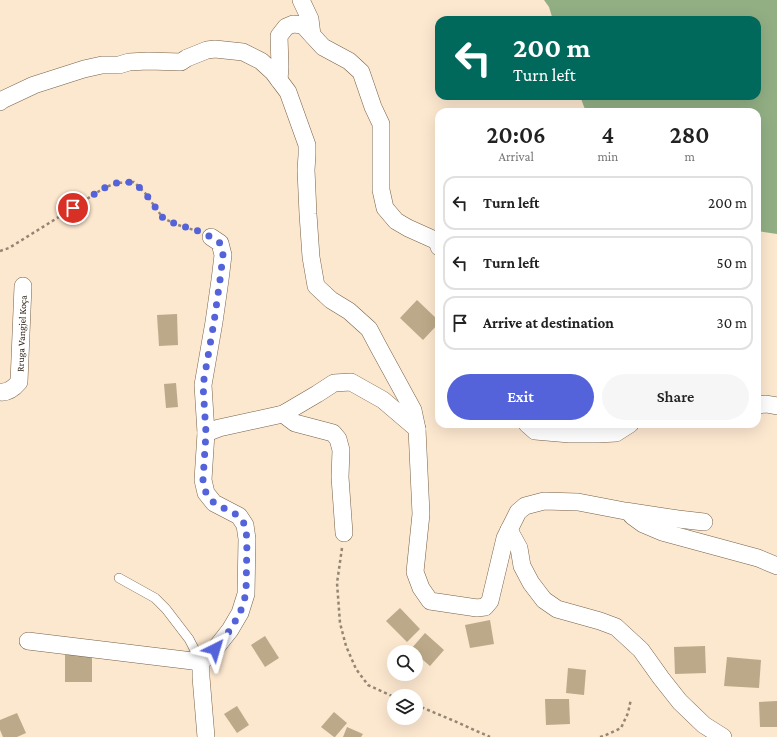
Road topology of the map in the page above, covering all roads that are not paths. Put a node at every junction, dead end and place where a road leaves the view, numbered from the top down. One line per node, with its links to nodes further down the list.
1 (302, 0): 2 (street)
2 (312, 35): 3 (street); 6 (street)
3 (279, 80): 4 (street); 14 (street)
4 (0, 102)
5 (211, 237): 15 (street)
6 (435, 240)
7 (23, 286): 8 (street, Rruga Vangjel Koça)
8 (0, 392)
9 (761, 405): 10 (street)
10 (777, 406)
11 (282, 414): 14 (street); 15 (street); 19 (street)
12 (532, 428): 13 (street)
13 (624, 428)
14 (417, 429): 18 (street)
15 (206, 433): 23 (street)
16 (625, 511): 17 (street); 18 (street); 20 (street)
17 (704, 522)
18 (509, 530): 25 (street)
19 (344, 533)
20 (777, 566)
21 (119, 578): 23 (lane)
22 (28, 641): 23 (street)
23 (201, 662): 24 (street)
24 (206, 737)
25 (723, 737)

